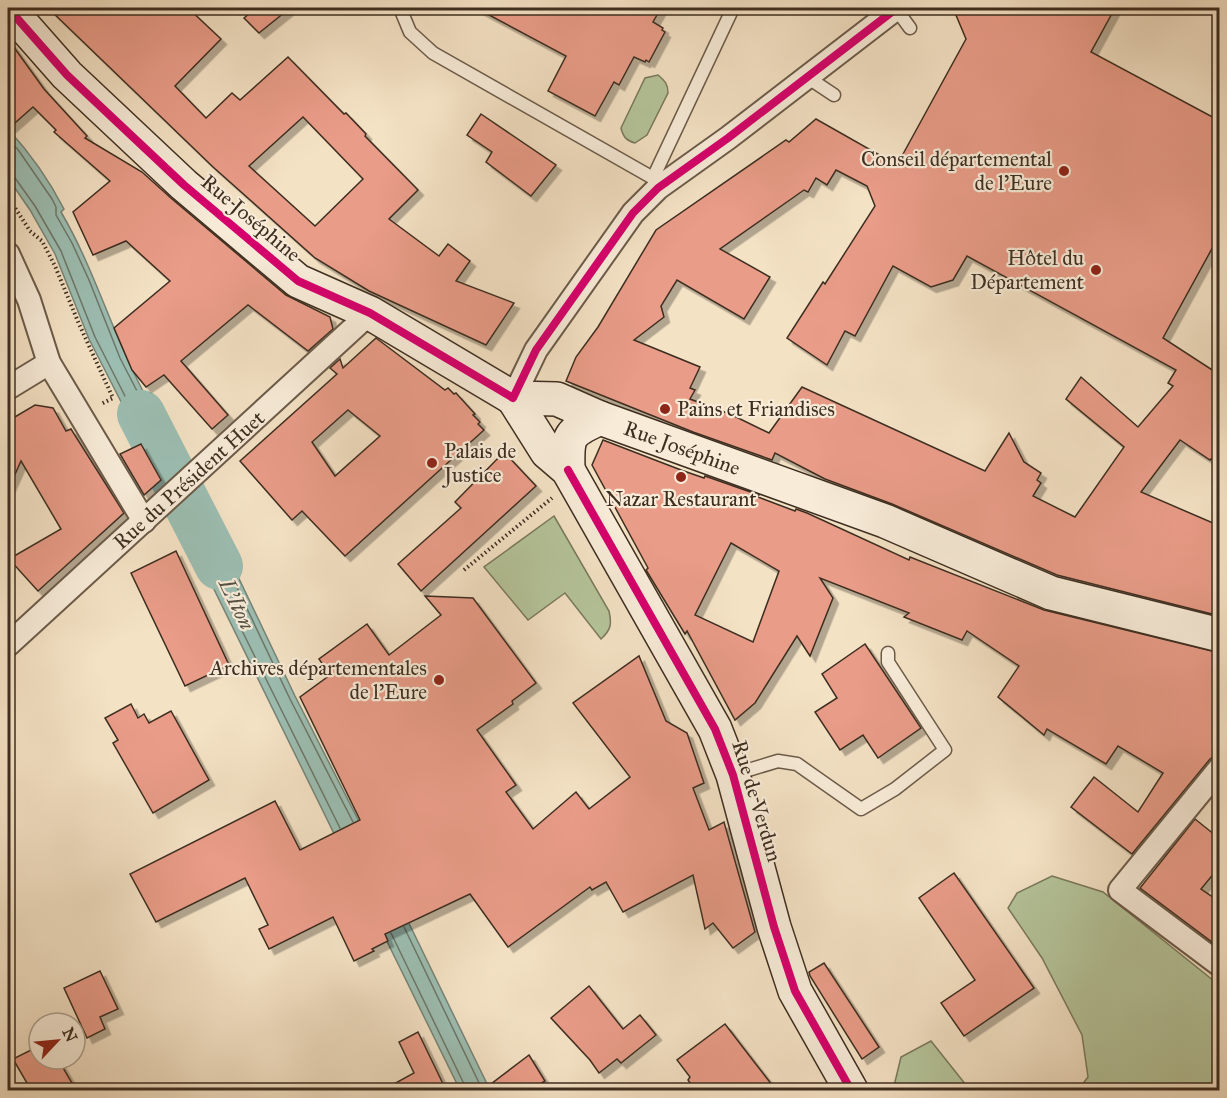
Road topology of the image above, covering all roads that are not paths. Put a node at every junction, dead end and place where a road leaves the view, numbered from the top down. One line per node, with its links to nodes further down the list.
1 (8, 8): 10 (main road, Rue Joséphine)
2 (400, 8): 8 (lane)
3 (733, 8): 8 (lane)
4 (896, 8): 5 (lane); 6 (street)
5 (910, 28)
6 (807, 77): 7 (lane); 8 (street)
7 (834, 95)
8 (655, 183): 13 (street)
9 (8, 254): 11 (street)
10 (370, 313): 13 (main road, Rue Joséphine); 16 (street, Rue du Président Huet)
11 (49, 363): 12 (street); 16 (street)
12 (8, 388)
13 (513, 398): 14 (main road, Rue Joséphine); 15 (main road, Rue de Verdun)
14 (600, 418): 15 (main road); 17 (main road, Rue Joséphine)
15 (571, 476): 21 (main road, Rue de Verdun)
16 (144, 521): 18 (street, Rue du Président Huet)
17 (1220, 635)
18 (8, 645)
19 (888, 653): 21 (lane)
20 (1220, 768): 22 (street)
21 (733, 775): 23 (main road, Rue de Verdun)
22 (1220, 965)
23 (851, 1090)

